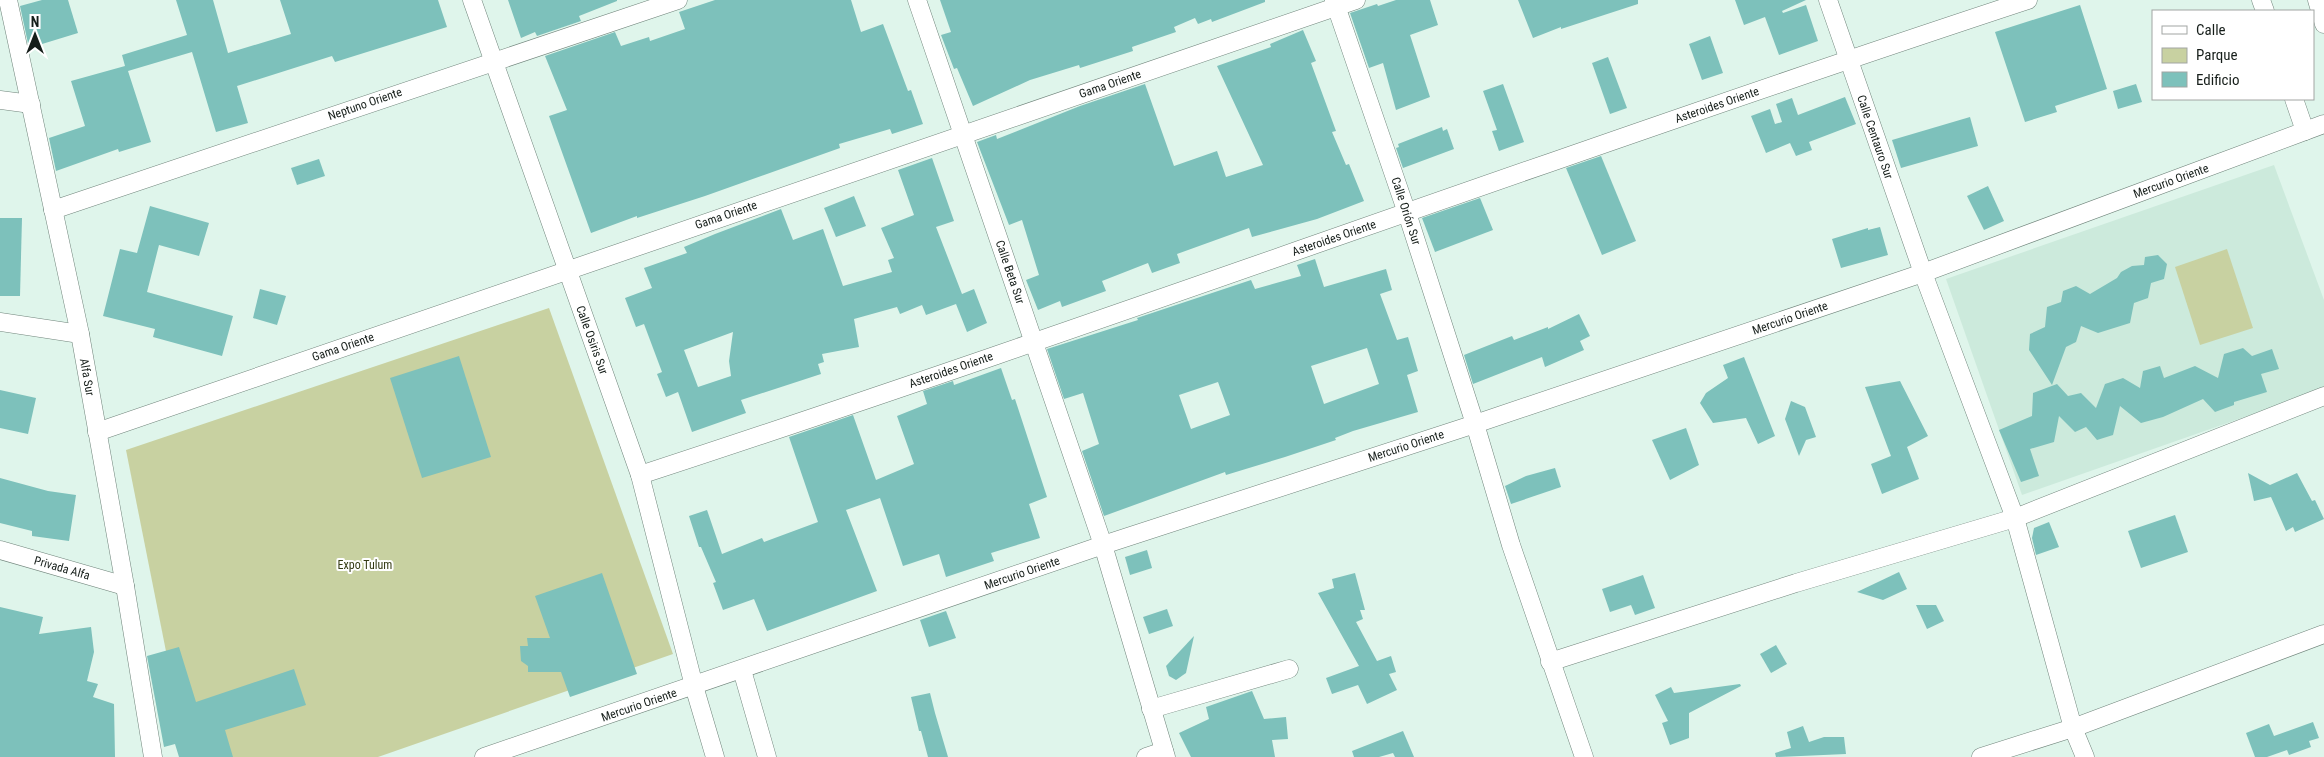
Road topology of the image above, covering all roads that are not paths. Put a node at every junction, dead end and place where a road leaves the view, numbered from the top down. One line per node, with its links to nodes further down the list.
1 (472, 0): 12 (street, Calle Osiris Sur)
2 (678, 0): 12 (street, Neptuno Oriente)
3 (918, 0): 18 (street, Calle Beta Sur)
4 (1356, 0): 9 (street, Gama Oriente)
5 (1828, 0): 11 (street, Calle Centauro Sur)
6 (2028, 0): 11 (street, Asteroides Oriente)
7 (2317, 0): 10 (street)
8 (11, 1): 15 (street, Alfa Sur)
9 (1335, 3): 18 (street, Gama Oriente); 20 (street, Calle Orión Sur)
10 (2324, 24)
11 (1849, 59): 20 (street, Asteroides Oriente); 22 (street, Calle Centauro Sur)
12 (493, 61): 19 (street, Neptuno Oriente); 21 (street, Calle Osiris Sur)
13 (0, 100): 15 (street)
14 (2294, 100): 17 (street)
15 (30, 104): 19 (street, Alfa Sur)
16 (2324, 124): 17 (street, Mercurio Oriente)
17 (2306, 131): 22 (street, Mercurio Oriente)
18 (964, 134): 21 (street, Gama Oriente); 25 (street, Calle Beta Sur)
19 (53, 210): 24 (street, Alfa Sur)
20 (1407, 213): 25 (street, Asteroides Oriente); 27 (street, Calle Orión Sur)
21 (566, 270): 28 (street, Gama Oriente); 29 (street, Calle Osiris Sur)
22 (1923, 274): 27 (street, Mercurio Oriente); 30 (street, Calle Centauro Sur)
23 (0, 322): 24 (street)
24 (80, 334): 28 (street, Alfa Sur)
25 (1034, 342): 29 (street, Asteroides Oriente); 31 (street, Calle Beta Sur)
26 (2324, 396): 30 (street)
27 (1476, 424): 31 (street, Mercurio Oriente); 35 (street, Calle Orión Sur)
28 (97, 432): 33 (street, Alfa Sur)
29 (640, 475): 38 (street, Calle Osiris Sur)
30 (2015, 518): 35 (street); 40 (street, Calle Centauro Sur)
31 (1103, 545): 37 (street, Mercurio Oriente); 39 (street, Calle Beta Sur)
32 (0, 550): 33 (street, Privada Alfa)
33 (125, 586): 42 (street, Alfa Sur)
34 (2324, 634): 40 (street)
35 (1550, 662): 47 (street, Calle Orión Sur)
36 (1288, 669): 39 (street)
37 (742, 670): 38 (street, Mercurio Oriente); 45 (street)
38 (694, 686): 43 (street, Mercurio Oriente); 44 (street, Calle Osiris Sur)
39 (1151, 709): 41 (street, Calle Beta Sur)
40 (2073, 728): 48 (street); 49 (street, Calle Centauro Sur)
41 (1165, 754): 46 (street)
42 (153, 757)
43 (484, 757)
44 (715, 757)
45 (767, 757)
46 (1146, 757)
47 (1584, 757)
48 (1980, 757)
49 (2085, 757)

